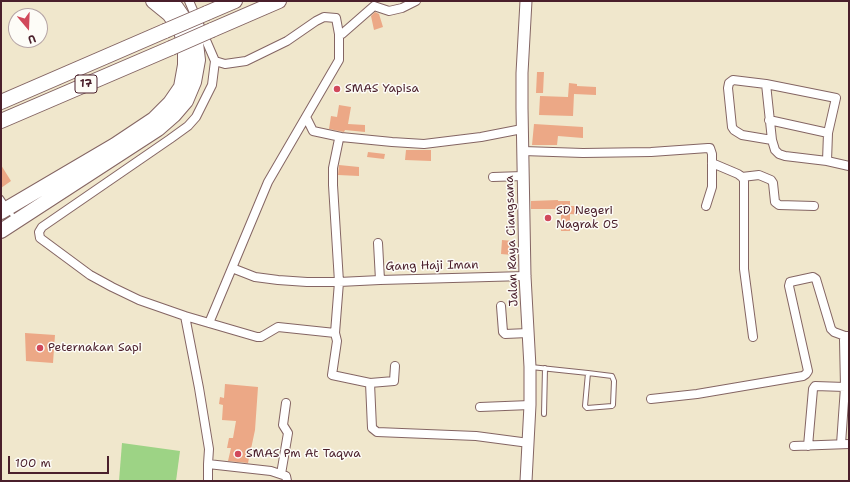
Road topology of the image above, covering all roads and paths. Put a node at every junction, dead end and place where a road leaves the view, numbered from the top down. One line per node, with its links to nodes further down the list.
1 (153, 1): 29 (highway)
2 (169, 1): 32 (highway)
3 (190, 1): 11 (street)
4 (236, 1): 10 (highway, 17, bridge)
5 (279, 1): 17 (highway, 17, bridge)
6 (416, 1): 8 (street)
7 (526, 1): 18 (main road, Jalan Raya Ciangsana)
8 (374, 4): 9 (street)
9 (339, 34): 11 (street); 15 (street)
10 (149, 38): 13 (highway); 14 (highway, 17)
11 (215, 61): 40 (street)
12 (766, 84): 16 (street); 19 (street); 21 (street)
13 (1, 94)
14 (1, 102)
15 (306, 117): 20 (street); 35 (street)
16 (769, 120): 19 (street); 21 (street)
17 (1, 121)
18 (522, 130): 20 (street); 22 (main road, Jalan Raya Ciangsana)
19 (828, 133): 23 (street)
20 (341, 138): 38 (street)
21 (772, 140): 23 (street)
22 (523, 151): 24 (street); 26 (main road, Jalan Raya Ciangsana)
23 (827, 161): 25 (street)
24 (712, 163): 28 (street); 30 (street)
25 (849, 166)
26 (523, 176): 27 (street); 36 (main road, Jalan Raya Ciangsana)
27 (493, 177)
28 (742, 177): 31 (street); 45 (street)
29 (3, 206): 32 (lane)
30 (706, 206)
31 (814, 206)
32 (16, 221): 33 (highway)
33 (1, 231)
34 (378, 243): 37 (street)
35 (232, 268): 38 (street, Gang Haji Iman); 41 (street)
36 (525, 276): 37 (street, Gang Haji Iman); 43 (main road, Jalan Raya Ciangsana)
37 (380, 280): 38 (street, Gang Haji Iman)
38 (340, 282): 42 (street)
39 (501, 306): 43 (street)
40 (185, 316): 41 (street); 61 (street)
41 (209, 323): 42 (street)
42 (335, 332): 50 (street)
43 (528, 333): 47 (main road, Jalan Raya Ciangsana)
44 (847, 336): 51 (street); 52 (street)
45 (753, 337)
46 (396, 366): 50 (street)
47 (530, 367): 48 (lane); 54 (main road, Jalan Raya Ciangsana)
48 (545, 368): 49 (lane); 56 (lane)
49 (588, 373): 49 (lane)
50 (370, 383): 57 (street)
51 (845, 387): 58 (street); 60 (street)
52 (652, 399)
53 (286, 403): 62 (street)
54 (530, 405): 55 (street); 57 (main road, Jalan Raya Ciangsana)
55 (480, 407)
56 (544, 414)
57 (529, 443): 65 (main road, Jalan Raya Ciangsana)
58 (845, 444): 60 (street)
59 (794, 446): 60 (street)
60 (808, 446)
61 (208, 464): 62 (street); 63 (street)
62 (281, 474): 64 (street)
63 (208, 481)
64 (287, 481)
65 (526, 481)

